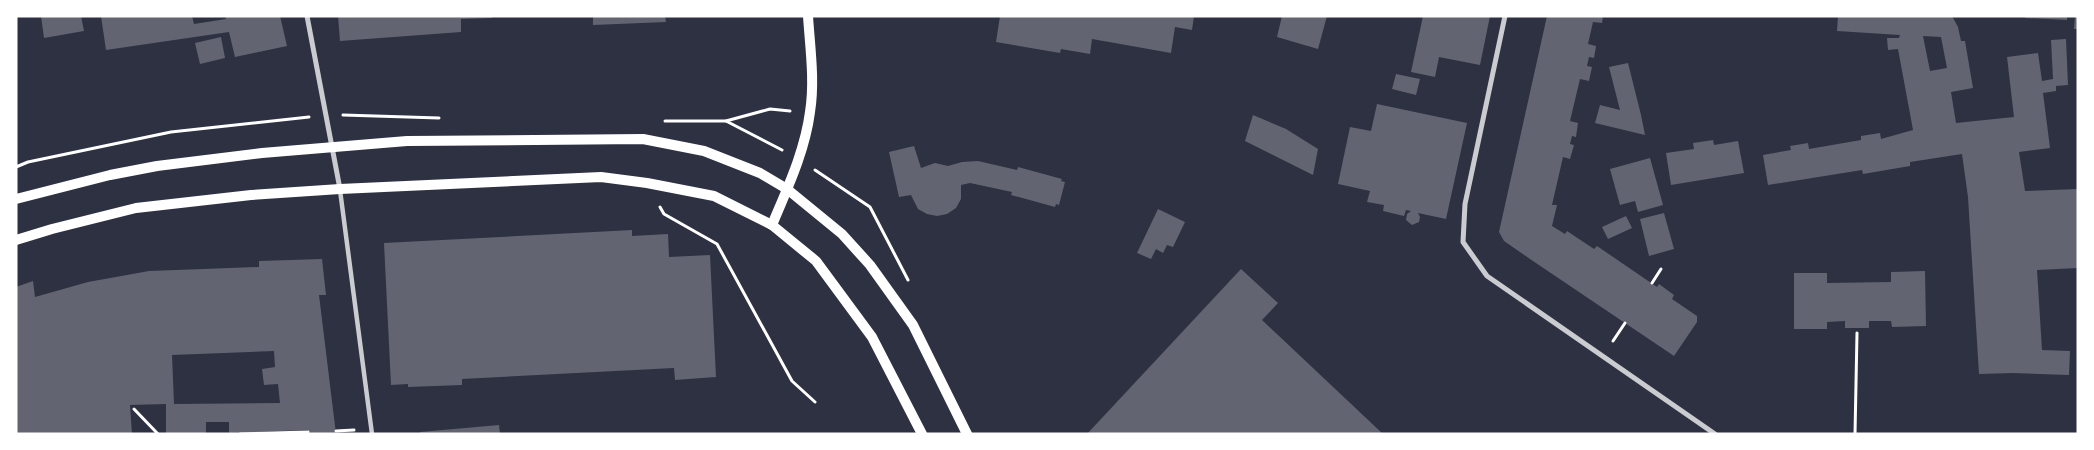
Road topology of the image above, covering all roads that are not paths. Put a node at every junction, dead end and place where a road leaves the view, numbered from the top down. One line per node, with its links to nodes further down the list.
1 (308, 16): 4 (street)
2 (808, 16): 6 (main road)
3 (1505, 16): 13 (street)
4 (334, 146): 5 (street); 6 (main road); 7 (main road)
5 (340, 189): 8 (main road); 9 (main road); 10 (street)
6 (788, 189): 8 (main road); 12 (main road)
7 (16, 199)
8 (772, 225): 11 (main road)
9 (16, 240)
10 (372, 434)
11 (922, 434)
12 (967, 434)
13 (1715, 434)

